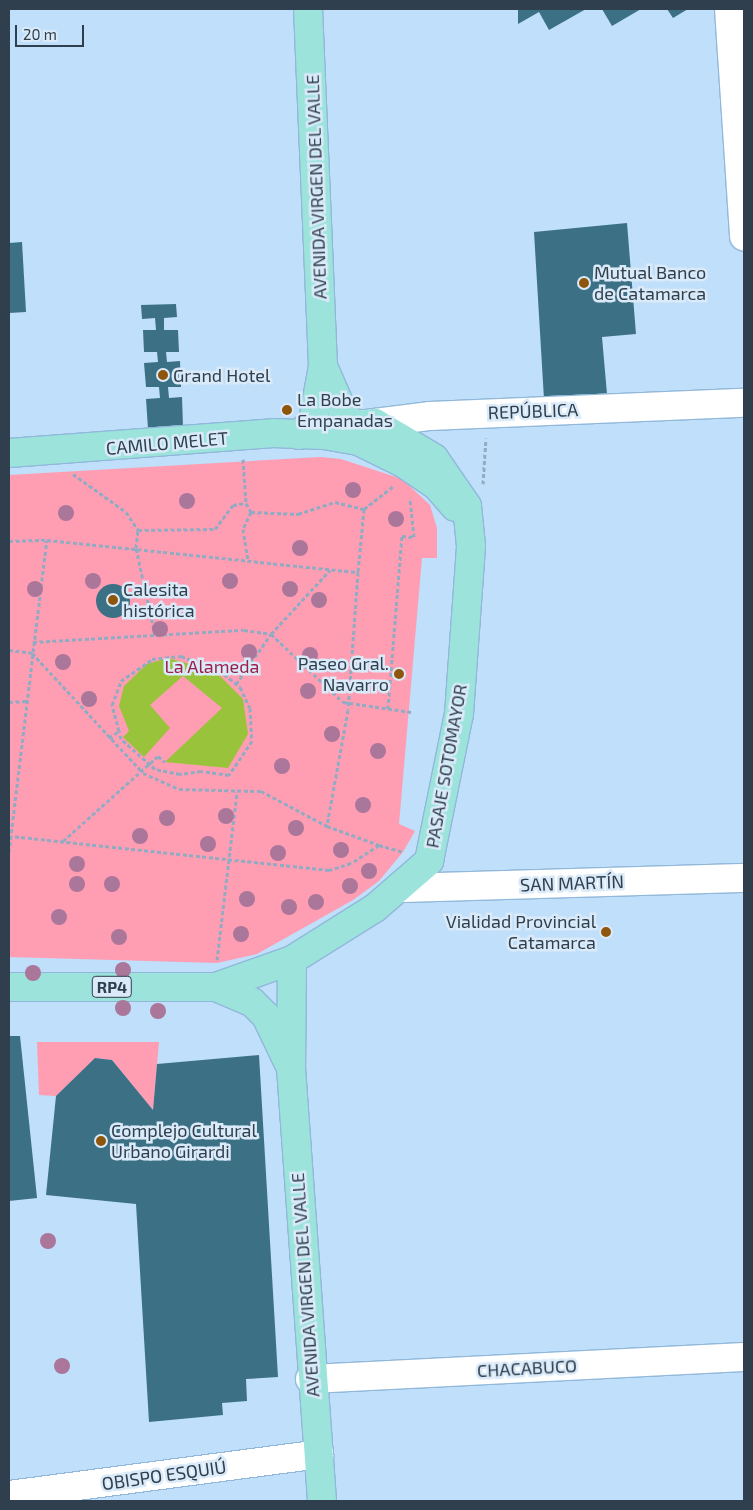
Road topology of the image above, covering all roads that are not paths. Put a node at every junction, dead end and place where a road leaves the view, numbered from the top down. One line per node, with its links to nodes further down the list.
1 (308, 9): 5 (main road, AVENIDA VIRGEN DEL VALLE)
2 (729, 9): 3 (street)
3 (741, 131): 4 (street)
4 (744, 237)
5 (323, 366): 7 (main road, AVENIDA VIRGEN DEL VALLE); 8 (main road, AVENIDA VIRGEN DEL VALLE)
6 (744, 403): 7 (street, REPÚBLICA)
7 (364, 423): 8 (street, REPÚBLICA); 10 (main road, PASAJE SOTOMAYOR)
8 (312, 435): 9 (main road, CAMILO MELET); 10 (main road)
9 (9, 454)
10 (471, 531): 12 (main road, PASAJE SOTOMAYOR)
11 (744, 878): 12 (street, SAN MARTÍN)
12 (401, 888): 13 (main road, PASAJE SOTOMAYOR)
13 (292, 960): 15 (main road, RP4); 16 (main road, AVENIDA VIRGEN DEL VALLE)
14 (9, 987): 15 (main road, RP4)
15 (216, 987): 16 (main road, AVENIDA VIRGEN DEL VALLE)
16 (291, 1068): 18 (main road, AVENIDA VIRGEN DEL VALLE)
17 (744, 1357): 18 (street, CHACABUCO)
18 (310, 1379): 19 (main road, AVENIDA VIRGEN DEL VALLE)
19 (319, 1454): 21 (street, OBISPO ESQUIÚ); 22 (main road, AVENIDA VIRGEN DEL VALLE)
20 (9, 1495): 21 (street, OBISPO ESQUIÚ)
21 (61, 1495)
22 (322, 1501)

